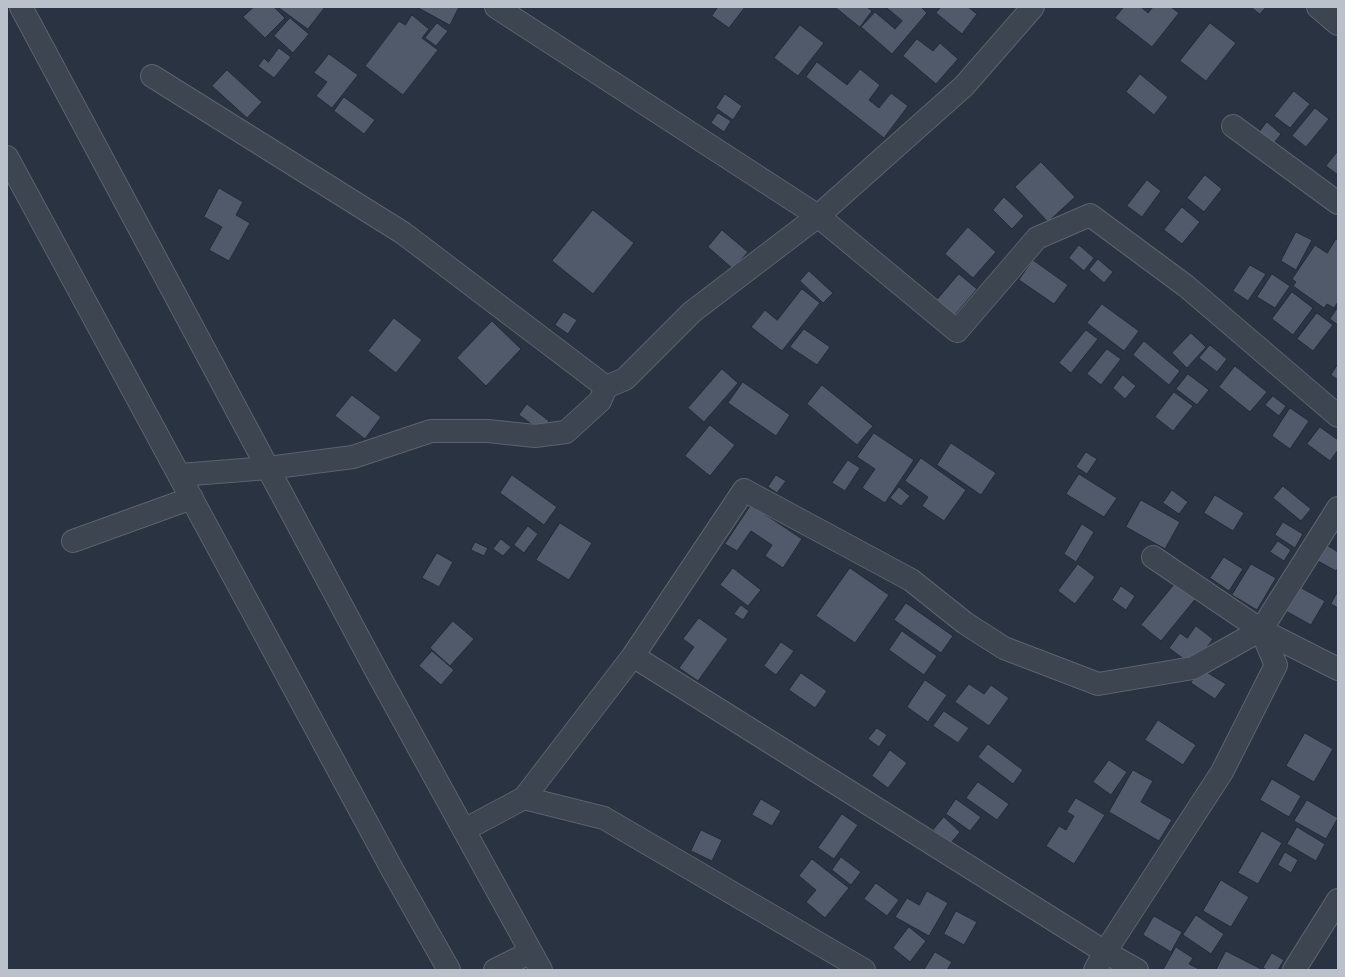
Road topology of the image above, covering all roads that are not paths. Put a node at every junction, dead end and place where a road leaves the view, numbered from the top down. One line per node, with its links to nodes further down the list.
1 (21, 7): 13 (street)
2 (496, 7): 10 (street)
3 (1033, 7): 10 (street)
4 (1318, 7): 5 (street)
5 (1338, 24)
6 (152, 76): 11 (street)
7 (1233, 126): 9 (street)
8 (7, 157): 14 (street)
9 (1338, 203)
10 (818, 216): 11 (street); 12 (street)
11 (606, 387): 13 (street)
12 (1338, 416)
13 (268, 468): 14 (street); 23 (street)
14 (180, 475): 15 (street)
15 (192, 498): 17 (street); 27 (street)
16 (1338, 508): 19 (street)
17 (74, 541)
18 (1153, 557): 19 (street)
19 (1261, 630): 20 (street); 21 (street); 26 (street)
20 (633, 656): 22 (street); 26 (street)
21 (1338, 669)
22 (524, 798): 23 (street); 29 (street)
23 (464, 830): 25 (street)
24 (1338, 900): 31 (street)
25 (536, 961): 28 (street)
26 (1100, 961): 30 (street)
27 (449, 970)
28 (495, 970)
29 (864, 970)
30 (1137, 970)
31 (1294, 970)

